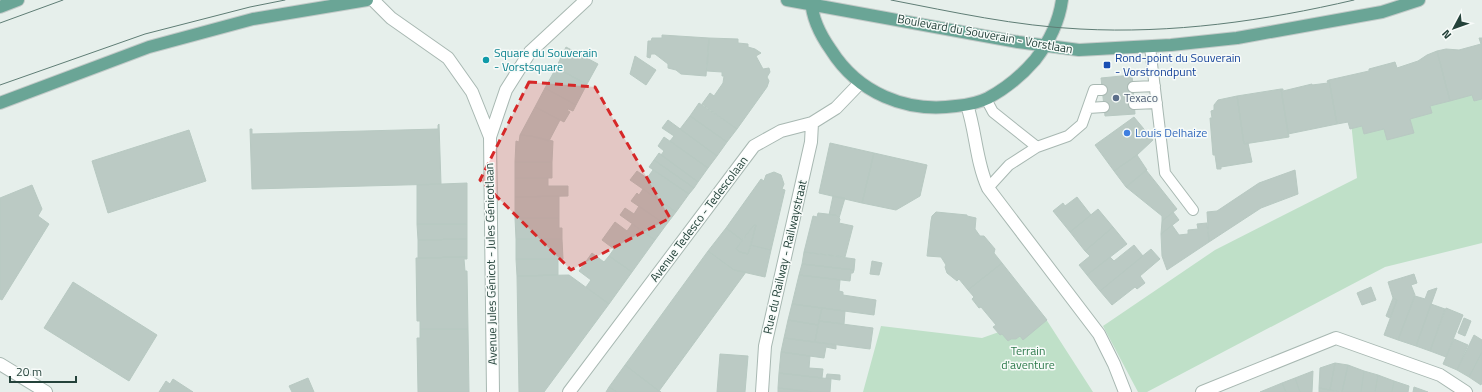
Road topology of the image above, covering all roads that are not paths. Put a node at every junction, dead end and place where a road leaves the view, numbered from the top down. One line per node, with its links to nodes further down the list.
1 (18, 0): 9 (main road)
2 (367, 0): 17 (main road)
3 (373, 0): 24 (street, Avenue Jules Génicot - Jules Génicotlaan)
4 (586, 0): 24 (street, Avenue Jules Génicot - Jules Génicotlaan)
5 (787, 0): 8 (main road, Boulevard du Souverain - Vorstlaan)
6 (1062, 0): 10 (main road)
7 (1420, 0): 11 (main road, Boulevard du Souverain - Vorstlaan)
8 (811, 2): 10 (main road, Boulevard du Souverain - Vorstlaan); 12 (main road)
9 (0, 7)
10 (1046, 46): 11 (main road, Boulevard du Souverain - Vorstlaan); 16 (main road)
11 (1150, 47): 13 (lane)
12 (860, 83): 20 (main road); 23 (street, Avenue Tedesco - Tedescolaan)
13 (1155, 86): 14 (lane); 18 (lane)
14 (1133, 87)
15 (1102, 90): 22 (lane)
16 (986, 99): 20 (main road); 25 (lane)
17 (0, 103)
18 (1157, 103): 19 (lane); 27 (lane)
19 (1134, 104)
20 (967, 105): 26 (street)
21 (1104, 107): 22 (lane)
22 (1088, 108): 25 (lane)
23 (812, 123): 31 (street, Avenue Tedesco - Tedescolaan); 32 (street, Rue du Railway - Railwaystraat)
24 (490, 137): 30 (street, Avenue Jules Génicot - Jules Génicotlaan)
25 (1037, 146): 26 (lane)
26 (988, 188): 33 (street)
27 (1193, 210)
28 (0, 364): 29 (street)
29 (46, 392)
30 (493, 392)
31 (570, 392)
32 (762, 392)
33 (1125, 392)
34 (1202, 392): 35 (street)
35 (1466, 392)

